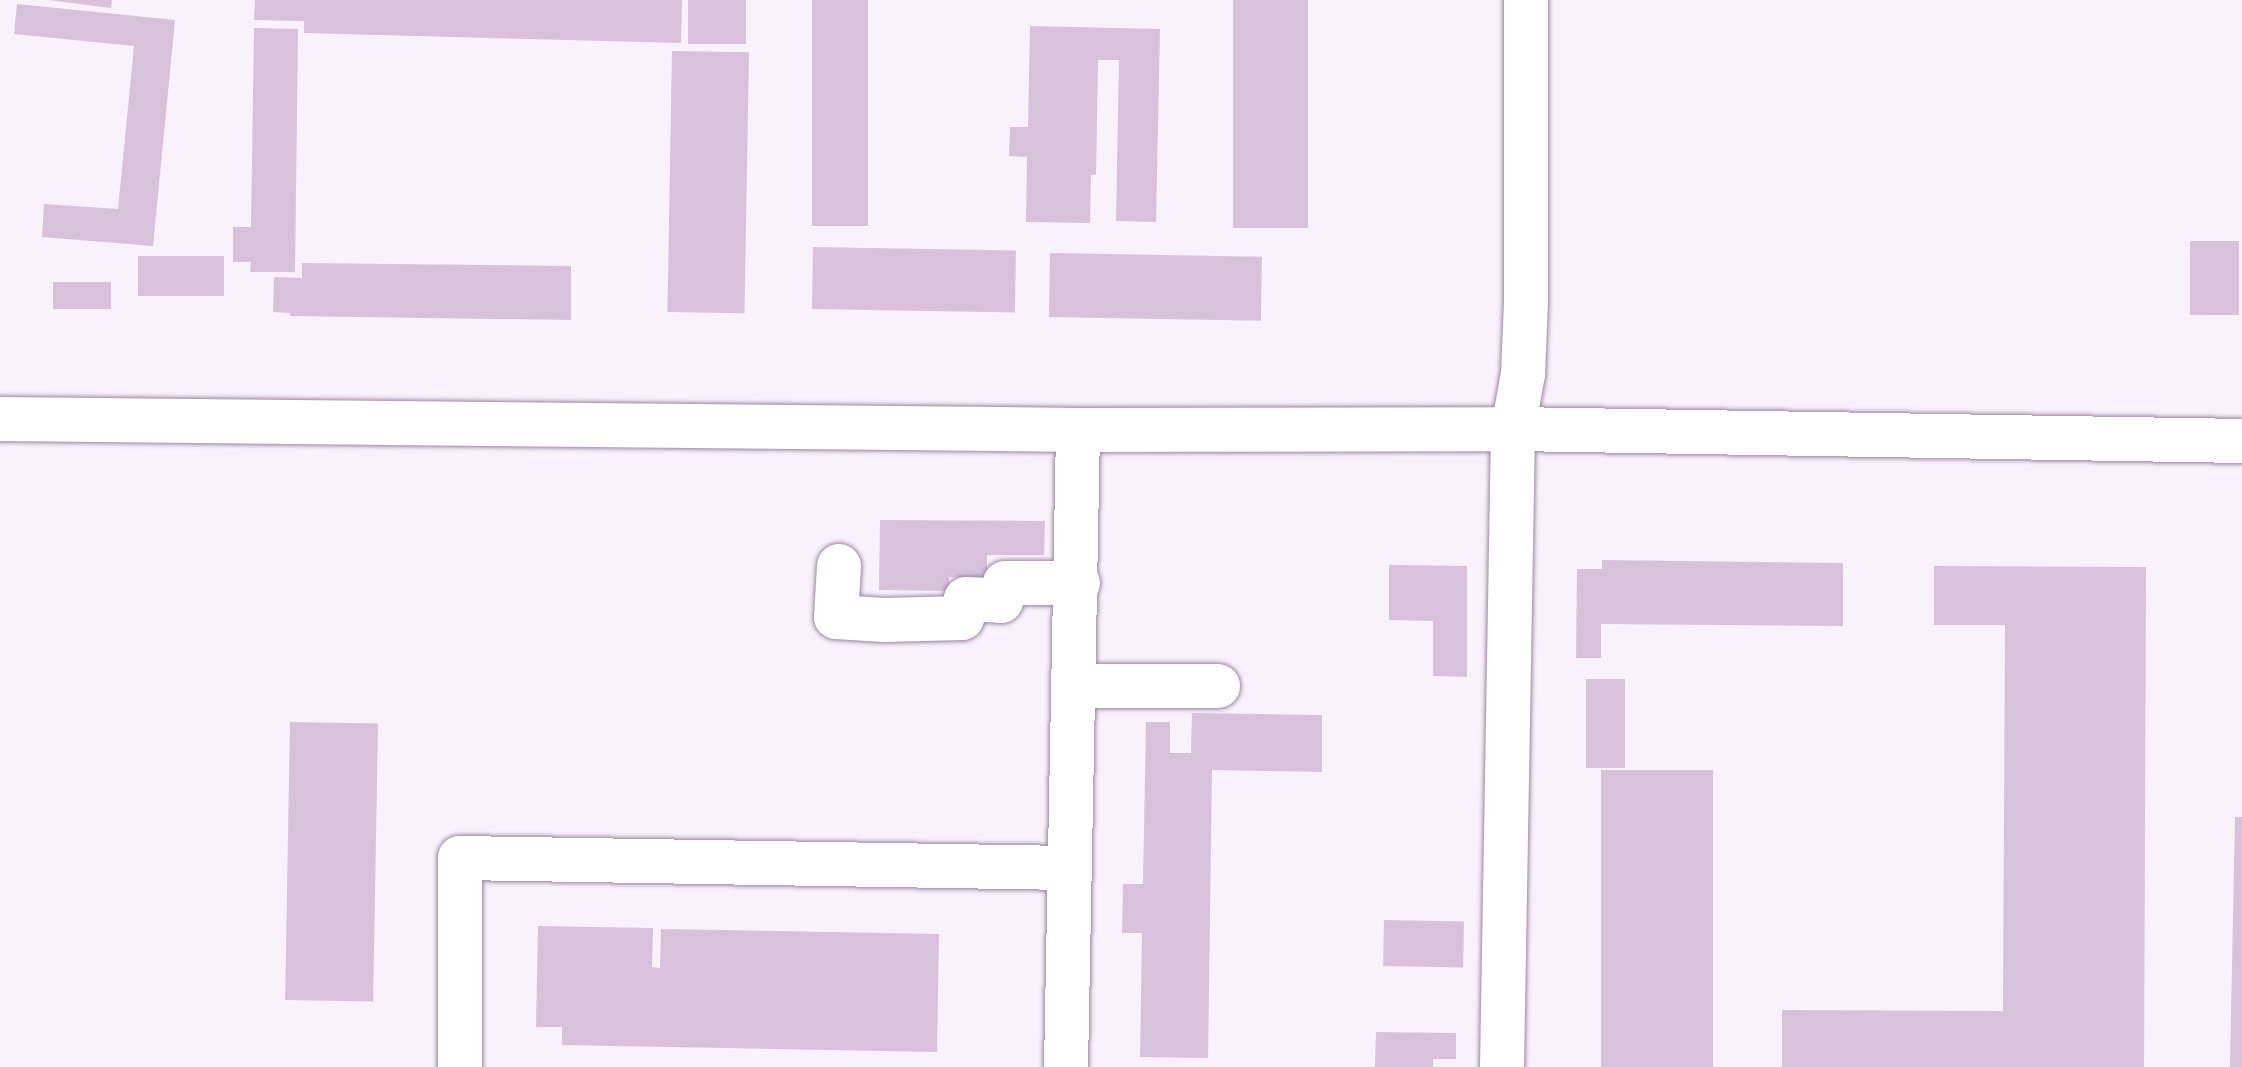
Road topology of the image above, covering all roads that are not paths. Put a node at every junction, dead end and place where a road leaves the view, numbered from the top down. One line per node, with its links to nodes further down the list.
1 (1526, 0): 3 (street)
2 (0, 419): 4 (street)
3 (1513, 429): 4 (street); 5 (street); 13 (street)
4 (1078, 430): 7 (street)
5 (2242, 441)
6 (839, 566): 7 (street)
7 (1078, 583): 8 (street)
8 (1075, 686): 9 (street); 10 (street)
9 (1218, 686)
10 (1070, 868): 11 (street); 12 (street)
11 (460, 1067)
12 (1066, 1067)
13 (1502, 1067)

